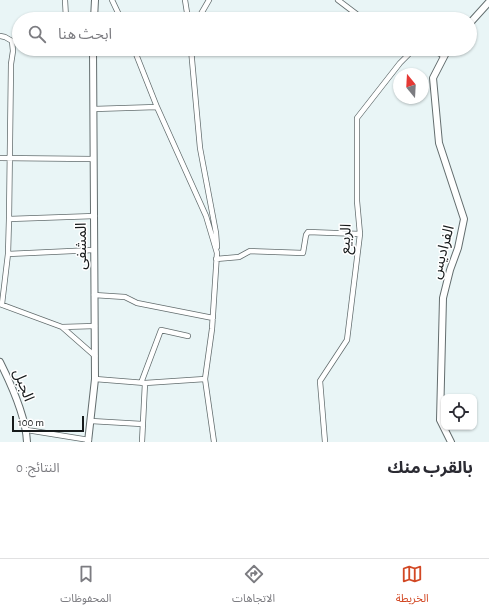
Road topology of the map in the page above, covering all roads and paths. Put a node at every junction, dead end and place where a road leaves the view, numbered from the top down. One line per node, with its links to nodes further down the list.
1 (65, 0): 8 (street)
2 (95, 0): 9 (street)
3 (112, 0): 10 (street)
4 (185, 0): 11 (street)
5 (209, 0): 12 (street)
6 (338, 0): 13 (street)
7 (489, 2): 14 (street)
8 (65, 12)
9 (94, 12)
10 (118, 12)
11 (187, 12)
12 (202, 12)
13 (354, 12)
14 (477, 15)
15 (0, 36): 16 (street)
16 (12, 41)
17 (12, 56): 26 (street)
18 (93, 56): 24 (street, المشفى)
19 (137, 56): 23 (street)
20 (192, 56): 32 (street)
21 (407, 56): 30 (street, الربيع)
22 (444, 56): 54 (street, الفراديس)
23 (157, 107): 24 (street); 32 (street)
24 (94, 109): 27 (street, المشفى)
25 (0, 158): 26 (street)
26 (9, 158): 27 (street); 29 (street)
27 (93, 158): 28 (street, المشفى)
28 (95, 216): 29 (street); 31 (street, المشفى)
29 (9, 219): 33 (street)
30 (360, 234): 34 (street); 53 (street, الربيع)
31 (94, 250): 33 (street); 35 (street, المشفى)
32 (217, 253): 34 (street)
33 (8, 254): 36 (street)
34 (216, 261): 37 (street)
35 (94, 295): 37 (street); 38 (street, المشفى)
36 (1, 304): 39 (street)
37 (213, 318): 44 (street)
38 (95, 326): 39 (street); 41 (street, المشفى)
39 (62, 327): 41 (street)
40 (188, 336): 45 (street)
41 (95, 356): 43 (street, المشفى)
42 (0, 362): 48 (street, الجبل)
43 (95, 379): 45 (street); 46 (street, المشفى)
44 (205, 379): 45 (street); 52 (street)
45 (143, 383): 47 (street)
46 (91, 421): 47 (street); 49 (street, المشفى)
47 (142, 424): 51 (street)
48 (26, 430): 49 (street); 50 (street, الجبل)
49 (88, 441)
50 (27, 442)
51 (142, 442)
52 (214, 442)
53 (325, 442)
54 (451, 442)

